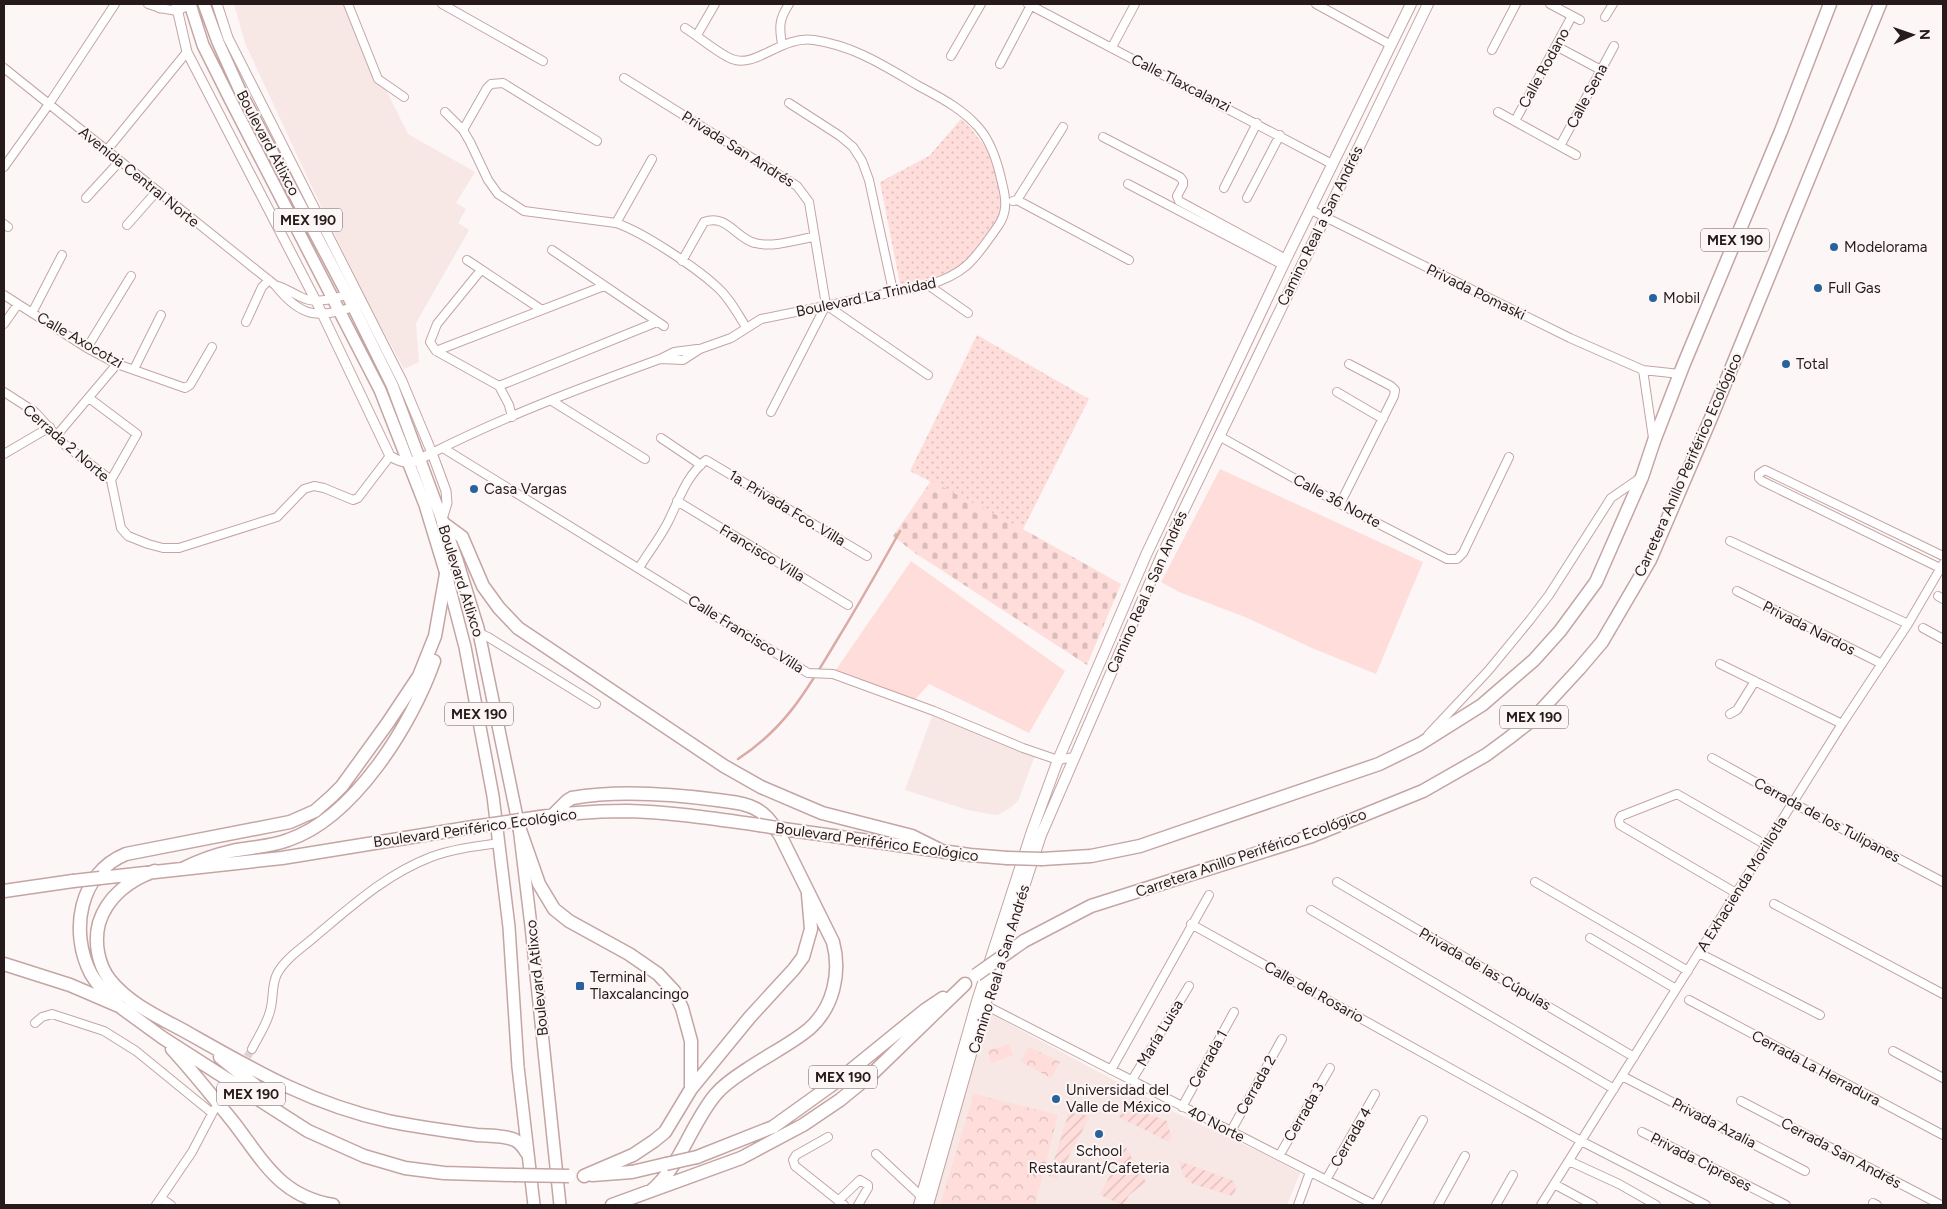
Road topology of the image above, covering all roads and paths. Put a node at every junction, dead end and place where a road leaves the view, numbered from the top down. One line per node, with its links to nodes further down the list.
1 (115, 4): 43 (street)
2 (148, 4): 21 (street)
3 (191, 4): 21 (street); 86 (main road, MEX 190)
4 (204, 4): 84 (main road, Boulevard Atlixco / MEX 190)
5 (216, 4): 84 (street)
6 (348, 4): 41 (street)
7 (442, 4): 36 (street)
8 (715, 4): 27 (street)
9 (789, 4): 28 (street)
10 (981, 4): 35 (street)
11 (1030, 4): 32 (street, Calle Tlaxcalanzi); 37 (street)
12 (1135, 4): 32 (street)
13 (1316, 4): 29 (street)
14 (1411, 4): 29 (main road, Camino Real a San Andrés)
15 (1428, 4): 68 (main road, Camino Real a San Andrés)
16 (1516, 4): 33 (street)
17 (1550, 4): 22 (street)
18 (1613, 4): 24 (street)
19 (1830, 4): 109 (highway, MEX 190)
20 (1880, 4): 187 (highway, Carretera Anillo Periférico Ecológico / MEX 190, bridge)
21 (169, 6): 34 (street)
22 (1560, 6): 23 (street)
23 (1572, 16): 25 (street); 30 (street, Calle Rodano)
24 (1605, 18)
25 (1580, 20)
26 (685, 28): 27 (street, Boulevard La Trinidad)
27 (696, 36): 28 (street, Boulevard La Trinidad)
28 (782, 44): 66 (street, Boulevard La Trinidad)
29 (1391, 45): 58 (main road, Camino Real a San Andrés)
30 (1556, 46): 39 (street); 46 (street, Calle Rodano)
31 (1614, 46): 39 (street, Calle Sena)
32 (1112, 47): 47 (street, Calle Tlaxcalanzi)
33 (1492, 50)
34 (187, 52): 54 (street); 87 (street)
35 (951, 56)
36 (543, 61)
37 (1000, 64)
38 (4, 68): 43 (street, Avenida Central Norte)
39 (1600, 70): 53 (street, Calle Sena)
40 (624, 78): 71 (street, Privada San Andrés)
41 (404, 96)
42 (790, 103): 83 (street)
43 (49, 104): 54 (street, Avenida Central Norte); 59 (street)
44 (445, 112): 49 (street)
45 (1498, 112): 46 (street)
46 (1515, 121): 53 (street)
47 (1257, 123): 50 (street, Calle Tlaxcalanzi); 61 (street)
48 (1063, 127): 65 (street)
49 (463, 130): 52 (street); 69 (street)
50 (1280, 135): 58 (street, Calle Tlaxcalanzi); 64 (street)
51 (1103, 137): 77 (street)
52 (597, 141)
53 (1560, 146): 55 (street)
54 (107, 150): 57 (street, Avenida Central Norte)
55 (1576, 155)
56 (652, 159): 69 (street)
57 (120, 161): 62 (street, Avenida Central Norte); 63 (street)
58 (1332, 164): 67 (main road, Camino Real a San Andrés)
59 (4, 167)
60 (1128, 184): 77 (street)
61 (1224, 188)
62 (157, 191): 70 (street); 80 (street, Avenida Central Norte)
63 (86, 198)
64 (1248, 198)
65 (1016, 200): 66 (street); 75 (street)
66 (1006, 202): 81 (street, Boulevard La Trinidad)
67 (1311, 210): 68 (street, Privada Pomaski); 77 (main road, Camino Real a San Andrés)
68 (1325, 218): 100 (main road, Camino Real a San Andrés); 108 (street, Privada Pomaski)
69 (616, 223): 76 (street)
70 (127, 225)
71 (813, 237): 76 (street); 89 (street, Privada San Andrés)
72 (552, 250): 82 (street)
73 (62, 255): 93 (street)
74 (467, 260): 78 (street)
75 (1130, 260)
76 (682, 261): 101 (street)
77 (1285, 262): 97 (main road, Camino Real a San Andrés)
78 (481, 270): 91 (street); 104 (street)
79 (131, 276): 103 (street)
80 (272, 283): 87 (street, Avenida Central Norte); 96 (street, Avenida Central Norte); 98 (street)
81 (928, 285): 83 (street, Boulevard La Trinidad); 94 (street)
82 (604, 286): 91 (street); 111 (street)
83 (893, 291): 89 (street, Boulevard La Trinidad)
84 (351, 293): 86 (street); 90 (main road, Boulevard Atlixco / MEX 190)
85 (4, 295): 88 (street, Calle Axocotzi)
86 (332, 298): 87 (street); 92 (main road, MEX 190)
87 (316, 301): 96 (street)
88 (18, 304): 93 (street, Calle Axocotzi); 99 (street)
89 (826, 305): 101 (street, Boulevard La Trinidad); 110 (street); 116 (street)
90 (358, 306): 92 (street, Avenida Central Norte); 125 (street); 130 (main road, Boulevard Atlixco / MEX 190)
91 (542, 310): 104 (street)
92 (339, 311): 96 (street, Avenida Central Norte); 130 (main road, MEX 190)
93 (32, 313): 103 (street, Calle Axocotzi)
94 (968, 313)
95 (161, 315): 107 (street)
96 (323, 315): 127 (street)
97 (1258, 319): 100 (main road); 150 (main road, Camino Real a San Andrés)
98 (246, 322)
99 (4, 324)
100 (1272, 326): 121 (main road, Camino Real a San Andrés)
101 (746, 327): 115 (street, Boulevard La Trinidad)
102 (212, 347): 107 (street, Calle Axocotzi)
103 (87, 348): 105 (street, Calle Axocotzi)
104 (436, 352): 111 (street)
105 (117, 364): 107 (street, Calle Axocotzi); 114 (street)
106 (1349, 364): 118 (street)
107 (134, 370)
108 (1643, 370): 109 (street, Privada Pomaski); 123 (street)
109 (1680, 374): 123 (highway, MEX 190)
110 (928, 375)
111 (499, 386): 117 (street)
112 (4, 392): 119 (street, Cerrada 2 Norte)
113 (1337, 392): 118 (street)
114 (89, 398): 120 (street); 133 (street)
115 (552, 401): 117 (street, Boulevard La Trinidad); 129 (street)
116 (771, 412)
117 (512, 416): 124 (street, Boulevard La Trinidad)
118 (1383, 419): 136 (street)
119 (50, 427): 120 (street, Cerrada 2 Norte); 126 (street)
120 (57, 435): 133 (street, Cerrada 2 Norte)
121 (1219, 436): 136 (street, Calle 36 Norte); 151 (main road, Camino Real a San Andrés)
122 (661, 438): 131 (street, 1a. Privada Fco. Villa)
123 (1654, 441): 132 (highway, MEX 190)
124 (443, 448): 125 (street, Boulevard La Trinidad); 143 (street, Calle Francisco Villa)
125 (432, 453): 130 (street, Boulevard La Trinidad); 138 (street)
126 (4, 454)
127 (390, 456): 130 (street); 133 (street, Cerrada 2 Norte)
128 (1509, 458): 136 (street, Calle 36 Norte)
129 (645, 459)
130 (415, 461): 138 (main road, Boulevard Atlixco / MEX 190); 144 (main road, Boulevard Atlixco / MEX 190)
131 (703, 463): 135 (street); 140 (street, 1a. Privada Fco. Villa)
132 (1642, 477): 159 (street); 159 (highway, MEX 190)
133 (111, 480)
134 (1815, 494): 137 (street); 137 (street); 141 (street)
135 (677, 500): 143 (street); 146 (street, Francisco Villa)
136 (1340, 504)
137 (1810, 505): 142 (street)
138 (442, 521): 149 (main road, Boulevard Atlixco / MEX 190); 168 (highway)
139 (1730, 541): 147 (street)
140 (867, 556)
141 (1943, 556)
142 (1942, 566): 147 (street, A Exhacienda Morillotla)
143 (639, 568): 162 (street, Calle Francisco Villa)
144 (447, 577): 166 (main road, Boulevard Atlixco / MEX 190); 169 (highway); 193 (highway)
145 (1737, 591): 154 (street, Privada Nardos)
146 (848, 605)
147 (1908, 624): 154 (street, A Exhacienda Morillotla)
148 (1922, 628): 152 (street)
149 (479, 633): 156 (street); 165 (main road, Boulevard Atlixco / MEX 190)
150 (1112, 634): 151 (main road); 162 (main road, Camino Real a San Andrés)
151 (1126, 637): 160 (main road, Camino Real a San Andrés)
152 (1943, 639)
153 (1720, 664): 155 (street)
154 (1882, 664): 158 (street, A Exhacienda Morillotla)
155 (1755, 681): 157 (street); 158 (street)
156 (596, 704)
157 (1730, 714)
158 (1842, 724): 163 (street, A Exhacienda Morillotla)
159 (1420, 744): 168 (highway, Boulevard Periférico Ecológico / MEX 190, bridge)
160 (1074, 757): 162 (street, Calle Francisco Villa); 192 (main road, Camino Real a San Andrés)
161 (1712, 758): 163 (street, Cerrada de los Tulipanes)
162 (1058, 760): 192 (main road, Camino Real a San Andrés)
163 (1793, 803): 167 (street, A Exhacienda Morillotla); 173 (street, Cerrada de los Tulipanes)
164 (554, 814): 168 (highway, Boulevard Periférico Ecológico, bridge); 169 (highway, Boulevard Periférico Ecológico, bridge); 175 (highway)
165 (519, 828): 181 (main road, Boulevard Atlixco / MEX 190); 208 (highway)
166 (499, 843): 182 (main road, Boulevard Atlixco / MEX 190); 200 (street)
167 (1766, 845): 176 (street, A Exhacienda Morillotla); 176 (street)
168 (944, 852)
169 (182, 869): 170 (highway, Boulevard Periférico Ecológico)
170 (155, 871): 174 (highway, Boulevard Periférico Ecológico, bridge); 198 (highway)
171 (1337, 882): 202 (street, Privada de las Cúpulas)
172 (1535, 882): 186 (street)
173 (1943, 882)
174 (4, 891)
175 (808, 892): 208 (highway); 231 (highway)
176 (1736, 893): 184 (street, A Exhacienda Morillotla)
177 (1209, 895): 180 (street)
178 (1774, 904): 190 (street)
179 (1311, 910): 209 (street)
180 (1191, 924): 204 (street); 219 (street, Calle del Rosario)
181 (531, 926): 182 (main road); 238 (main road, Boulevard Atlixco / MEX 190)
182 (509, 927): 220 (main road, Boulevard Atlixco / MEX 190)
183 (1590, 938): 189 (street)
184 (1699, 953): 186 (street, A Exhacienda Morillotla); 195 (street)
185 (4, 964): 193 (highway, MEX 190)
186 (1688, 971): 189 (street, A Exhacienda Morillotla)
187 (964, 984): 228 (highway, MEX 190, bridge); 231 (highway)
188 (1189, 986): 207 (street, María Luisa)
189 (1676, 990): 202 (street, A Exhacienda Morillotla)
190 (1943, 994)
191 (1689, 1000): 217 (street, Cerrada La Herradura)
192 (981, 1003): 204 (street, 40 Norte); 233 (main road, Camino Real a San Andrés)
193 (119, 1006): 197 (highway, MEX 190)
194 (1234, 1012): 212 (street, Cerrada 1)
195 (1820, 1015)
196 (35, 1023): 232 (street)
197 (163, 1038): 214 (highway, MEX 190); 236 (highway)
198 (198, 1038): 214 (highway); 220 (highway)
199 (1282, 1039): 215 (street, Cerrada 2)
200 (252, 1049)
201 (1893, 1051): 206 (street)
202 (1634, 1057): 205 (street, A Exhacienda Morillotla)
203 (1330, 1068): 222 (street, Cerrada 3)
204 (1110, 1070): 207 (street, 40 Norte)
205 (1622, 1076): 209 (street, A Exhacienda Morillotla); 225 (street, Privada Azalia)
206 (1943, 1078)
207 (1132, 1080): 212 (street, 40 Norte)
208 (691, 1089): 228 (highway)
209 (1614, 1089): 219 (street, A Exhacienda Morillotla)
210 (1375, 1094): 229 (street, Cerrada 4)
211 (1741, 1101): 250 (street, Cerrada San Andrés)
212 (1182, 1106): 215 (street, 40 Norte)
213 (1423, 1120): 242 (street)
214 (308, 1131): 228 (highway, MEX 190, bridge)
215 (1230, 1131): 222 (street, 40 Norte)
216 (1642, 1132): 249 (street, Privada Cipreses)
217 (1943, 1135)
218 (828, 1137): 234 (street)
219 (1581, 1141): 224 (street, A Exhacienda Morillotla); 248 (street, Calle del Rosario)
220 (527, 1153): 237 (main road, Boulevard Atlixco / MEX 190)
221 (876, 1154): 233 (street)
222 (1279, 1156): 226 (street, 40 Norte)
223 (1465, 1156): 243 (street)
224 (1569, 1160): 230 (street, A Exhacienda Morillotla); 247 (street)
225 (1805, 1171)
226 (1310, 1172): 229 (street, 40 Norte); 241 (street)
227 (1513, 1175): 244 (street)
228 (584, 1176)
229 (1326, 1180): 242 (street, 40 Norte)
230 (1554, 1184): 245 (street, A Exhacienda Morillotla); 246 (street)
231 (651, 1191): 239 (highway)
232 (159, 1202): 235 (street)
233 (923, 1202)
234 (841, 1203): 240 (street)
235 (171, 1205)
236 (333, 1205)
237 (534, 1205)
238 (560, 1205)
239 (612, 1205)
240 (858, 1205)
241 (1298, 1205)
242 (1375, 1205)
243 (1438, 1205)
244 (1496, 1205)
245 (1541, 1205)
246 (1593, 1205)
247 (1656, 1205)
248 (1706, 1205)
249 (1786, 1205)
250 (1941, 1205)

